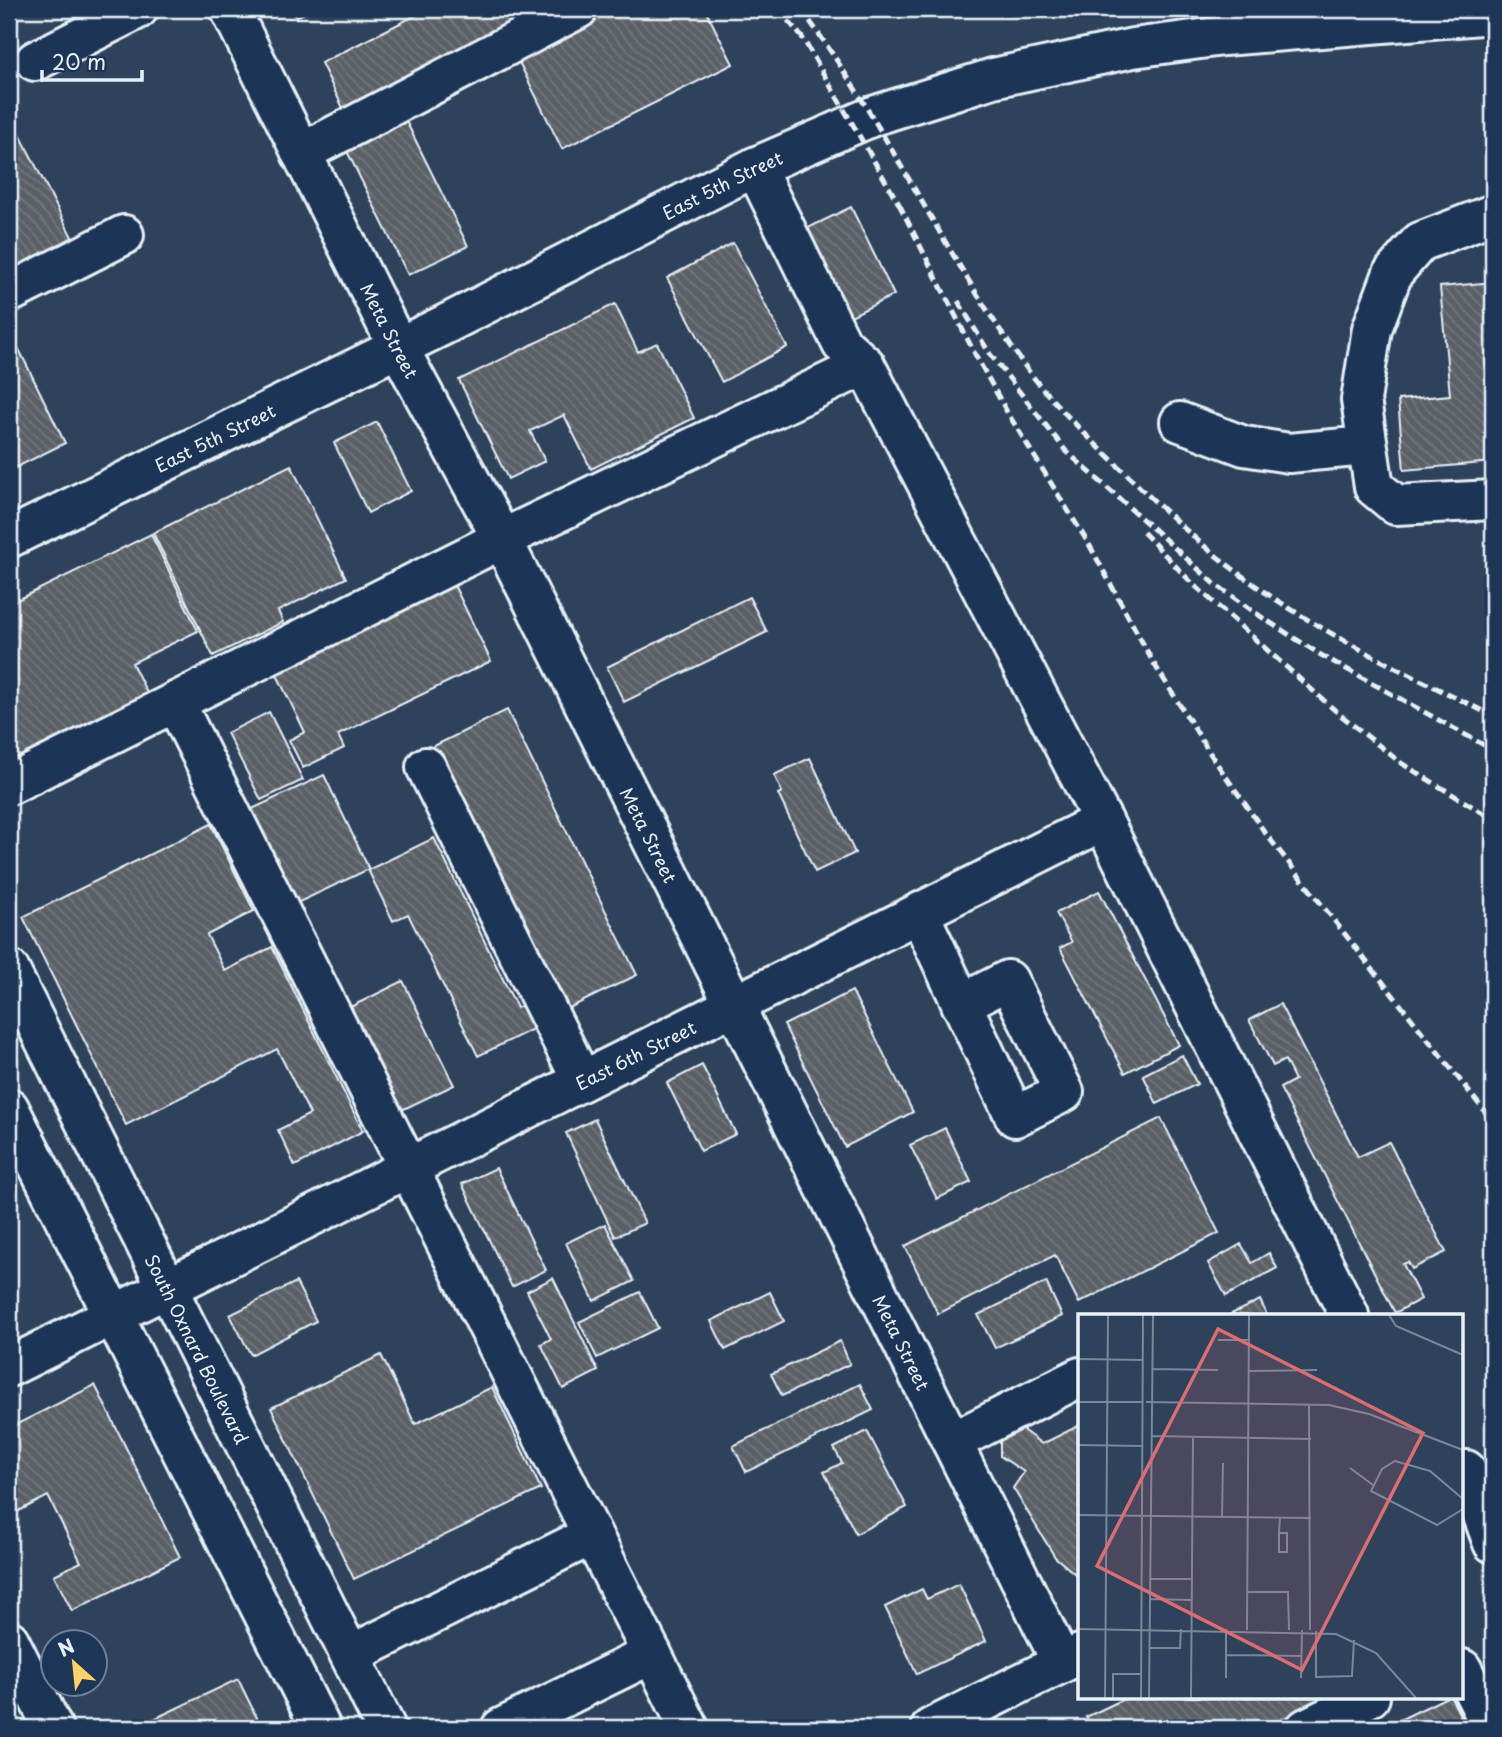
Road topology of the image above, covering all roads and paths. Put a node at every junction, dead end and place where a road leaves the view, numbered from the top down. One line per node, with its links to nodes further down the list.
1 (138, 9): 5 (street)
2 (230, 9): 6 (street, Meta Street)
3 (578, 9): 6 (street)
4 (1493, 15): 7 (street, East 5th Street)
5 (35, 61)
6 (301, 153): 11 (street, Meta Street)
7 (755, 167): 11 (street, East 5th Street); 12 (street)
8 (1493, 214): 14 (street)
9 (124, 235): 10 (street)
10 (9, 293)
11 (398, 348): 16 (street, East 5th Street); 17 (street, Meta Street)
12 (865, 365): 17 (street); 21 (street)
13 (1181, 422): 14 (street)
14 (1367, 446): 15 (street)
15 (1493, 500)
16 (9, 538)
17 (502, 539): 18 (street); 25 (street, Meta Street)
18 (175, 702): 20 (street); 28 (street)
19 (426, 766): 26 (street)
20 (9, 785)
21 (1104, 821): 22 (street, East 6th Street); 30 (street)
22 (919, 913): 24 (street); 25 (street, East 6th Street)
23 (9, 969): 29 (street, South Oxnard Boulevard)
24 (961, 1004)
25 (735, 1005): 26 (street, East 6th Street); 34 (street, Meta Street)
26 (582, 1081): 28 (street, East 6th Street)
27 (9, 1108): 31 (street)
28 (408, 1167): 29 (street, East 6th Street); 36 (street)
29 (168, 1288): 31 (street, East 6th Street); 40 (street, South Oxnard Boulevard)
30 (1349, 1314)
31 (112, 1316): 32 (street, East 6th Street); 46 (street)
32 (9, 1367)
33 (1078, 1378): 34 (street)
34 (952, 1442): 41 (street, Meta Street)
35 (1474, 1467): 37 (street)
36 (592, 1535): 39 (street); 40 (street)
37 (1493, 1544)
38 (9, 1640): 45 (street)
39 (652, 1654): 48 (street); 49 (street)
40 (350, 1655): 47 (street, South Oxnard Boulevard)
41 (1071, 1658): 44 (street)
42 (1464, 1673): 51 (street)
43 (1368, 1698): 50 (street)
44 (936, 1727)
45 (53, 1728)
46 (321, 1728)
47 (386, 1728)
48 (501, 1728)
49 (689, 1728)
50 (1306, 1728)
51 (1492, 1728)

